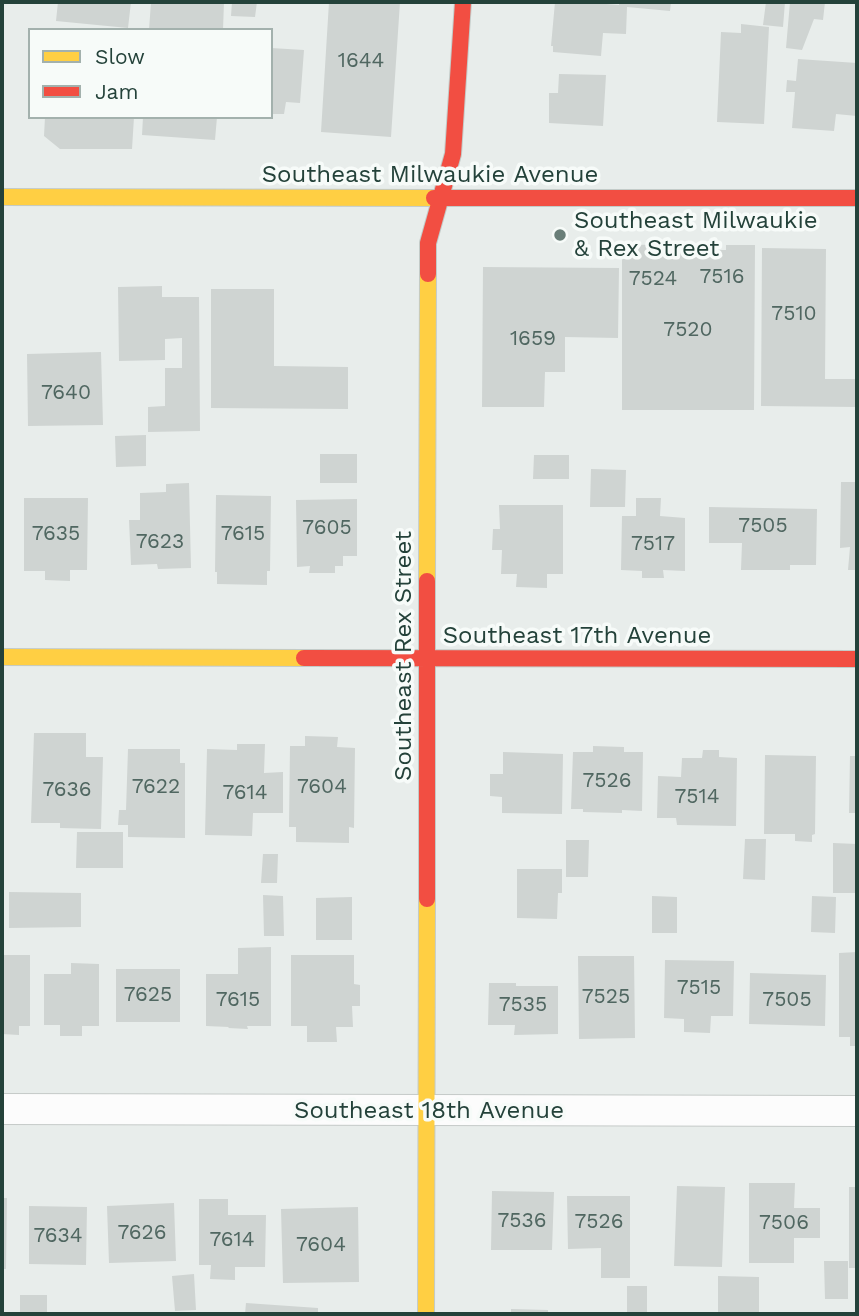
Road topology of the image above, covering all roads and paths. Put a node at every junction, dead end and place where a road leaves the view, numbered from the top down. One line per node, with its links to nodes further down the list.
1 (463, 2): 3 (street, Southeast Rex Street)
2 (2, 197): 3 (street, Southeast Milwaukie Avenue)
3 (441, 197): 4 (street, Southeast Milwaukie Avenue); 6 (street, Southeast Rex Street)
4 (857, 198)
5 (2, 657): 6 (street, Southeast 17th Avenue)
6 (426, 659): 7 (street, Southeast 17th Avenue); 9 (street, Southeast Rex Street)
7 (857, 659)
8 (2, 1109): 9 (street, Southeast 18th Avenue)
9 (427, 1111): 10 (street, Southeast 18th Avenue); 11 (street, Southeast Rex Street)
10 (857, 1111)
11 (426, 1314)

